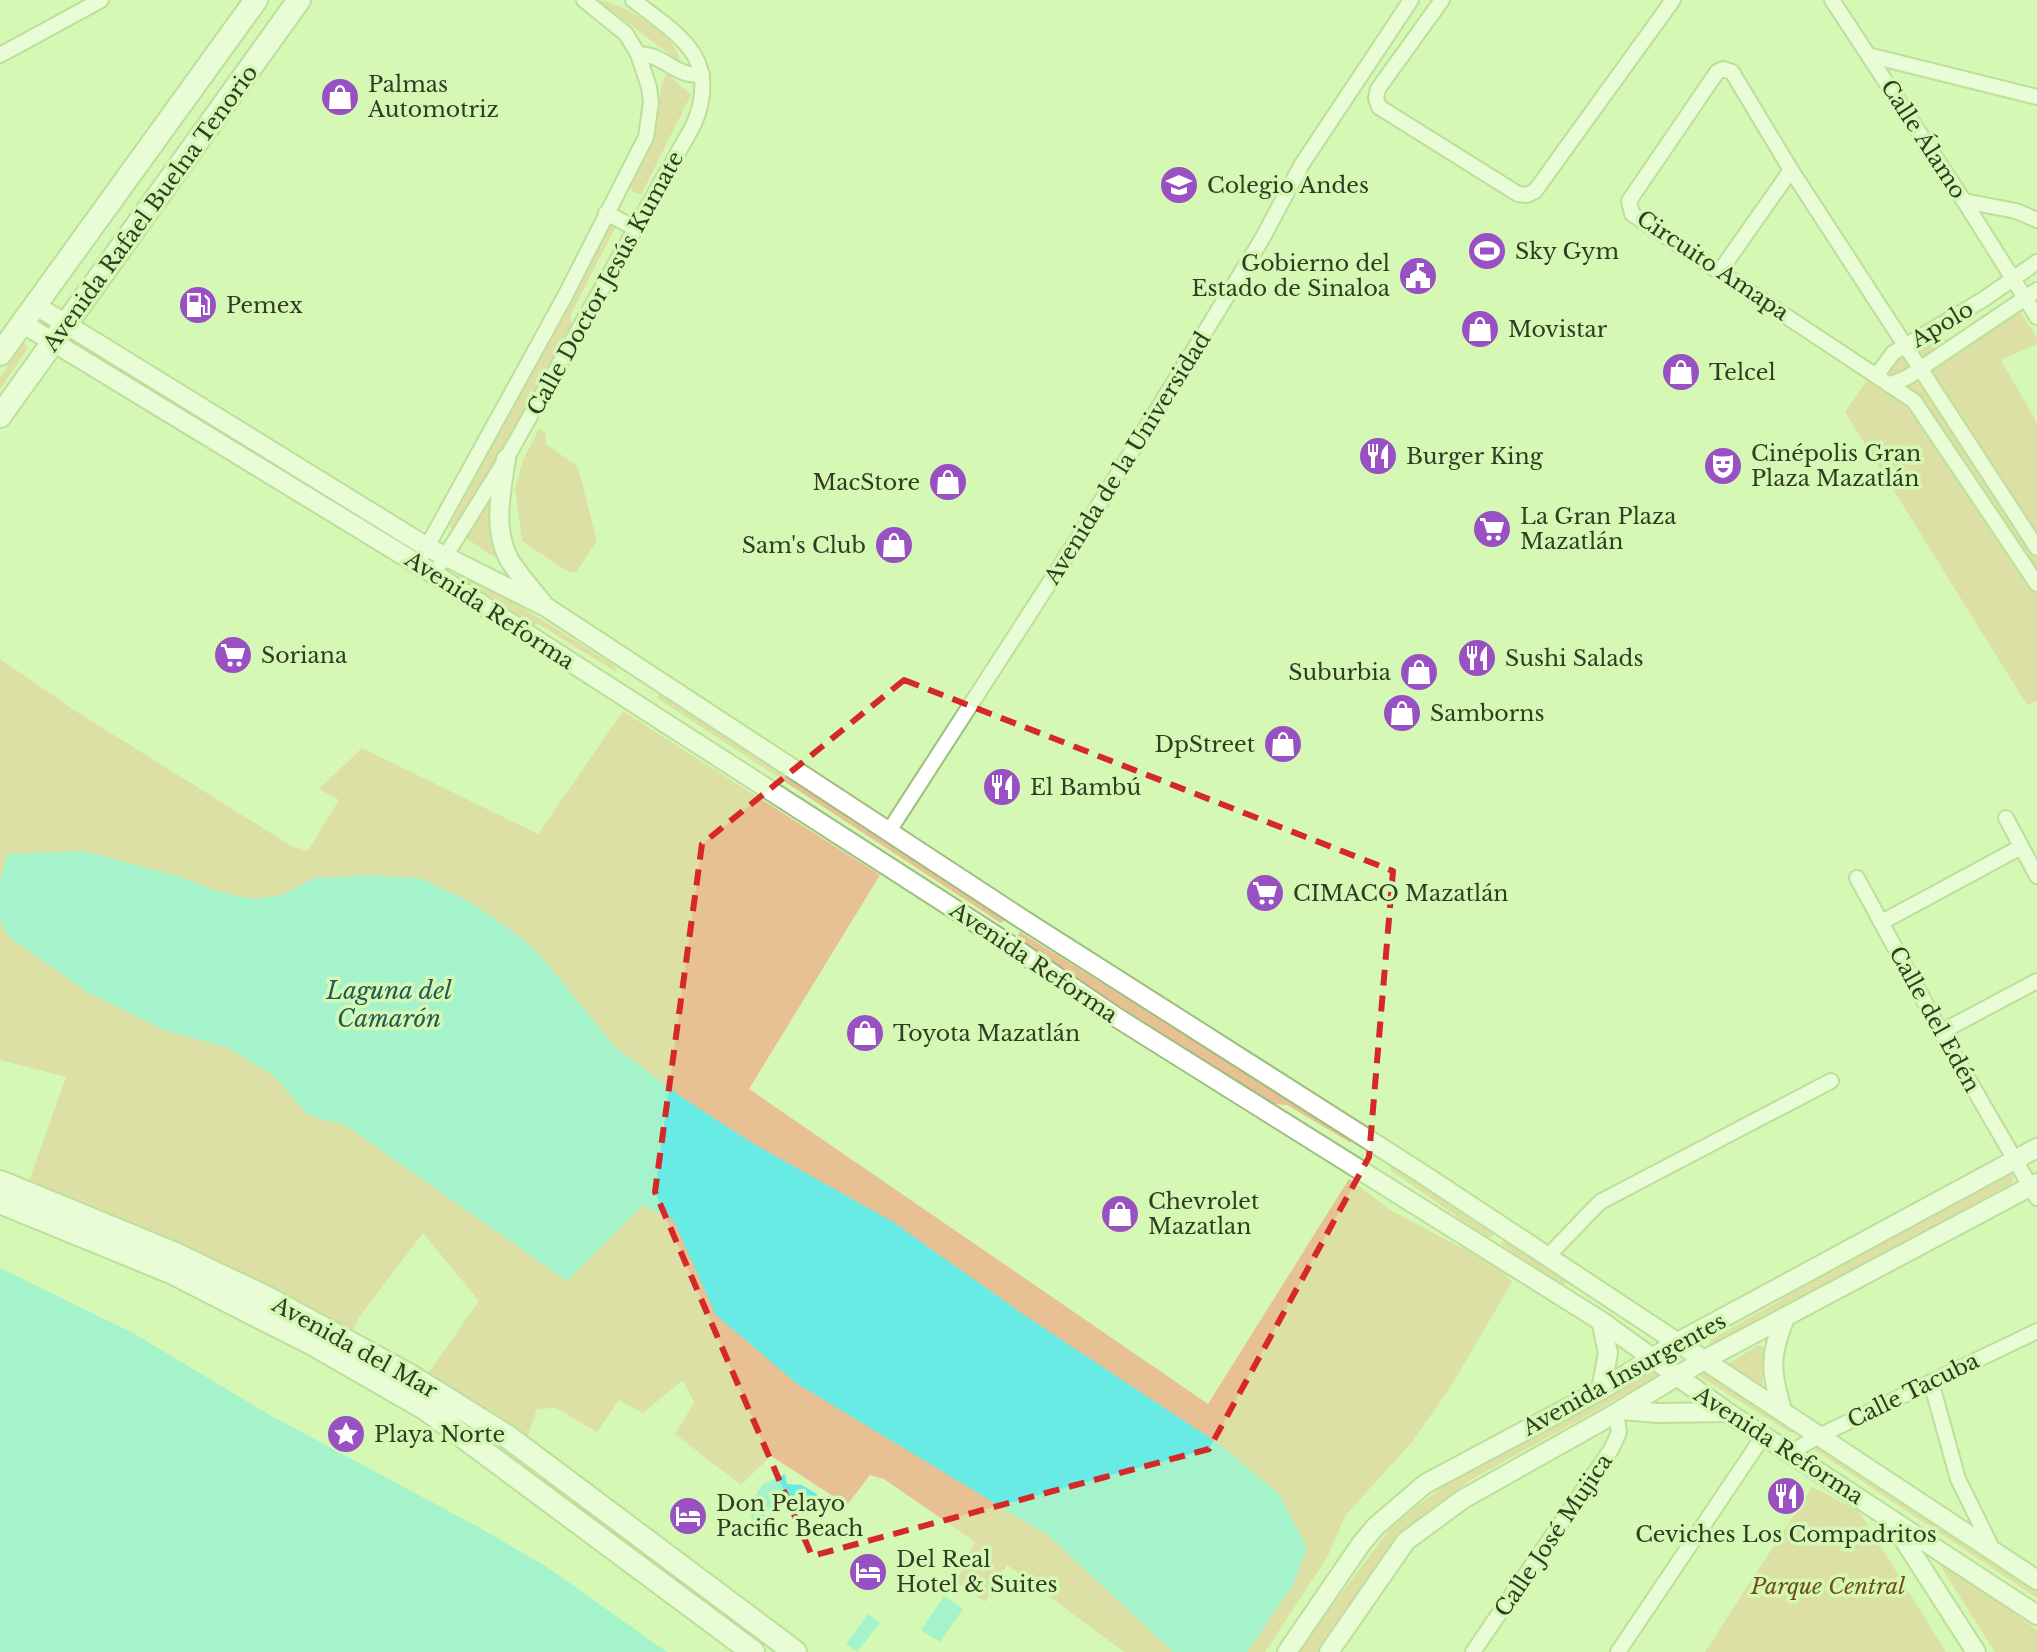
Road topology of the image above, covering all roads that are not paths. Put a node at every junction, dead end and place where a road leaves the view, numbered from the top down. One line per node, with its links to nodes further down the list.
1 (101, 0): 10 (street)
2 (256, 0): 25 (main road, Avenida Rafael Buelna Tenorio)
3 (299, 0): 27 (main road, Avenida Rafael Buelna Tenorio)
4 (584, 0): 11 (street, Calle Doctor Jesús Kumate)
5 (633, 0): 14 (street)
6 (1411, 0): 45 (street, Avenida de la Universidad)
7 (1442, 0): 8 (street)
8 (1673, 0)
9 (1832, 0): 13 (street, Calle Álamo)
10 (82, 4): 12 (street)
11 (638, 54): 14 (street); 18 (street, Calle Doctor Jesús Kumate)
12 (0, 55)
13 (1868, 55): 15 (street); 17 (street, Calle Álamo)
14 (702, 74): 20 (street, Calle Doctor Jesús Kumate)
15 (2037, 97)
16 (1791, 170): 22 (street); 22 (street, Circuito Amapa); 28 (street, Circuito Amapa)
17 (1964, 201): 19 (street); 23 (street, Calle Álamo)
18 (606, 213): 20 (street); 37 (street, Calle Doctor Jesús Kumate)
19 (2037, 220)
20 (635, 228): 34 (street, Calle Doctor Jesús Kumate)
21 (2037, 262): 23 (street, Apolo)
22 (1720, 271): 31 (street, Circuito Amapa)
23 (2014, 280): 24 (street, Calle Álamo); 28 (street, Apolo)
24 (2031, 294): 26 (street); 30 (street, Apolo)
25 (28, 314): 27 (main road, Avenida Reforma); 29 (main road, Avenida Rafael Buelna Tenorio)
26 (2037, 317)
27 (60, 334): 33 (main road, Avenida Rafael Buelna Tenorio); 37 (main road, Avenida Reforma); 40 (main road, Avenida Reforma)
28 (1907, 345): 30 (street, Circuito Amapa); 31 (street, Apolo)
29 (0, 354)
30 (1921, 366): 32 (street, Apolo); 35 (street, Circuito Amapa)
31 (1877, 375): 32 (street, Circuito Amapa)
32 (1889, 385): 36 (street, Circuito Amapa)
33 (0, 416)
34 (506, 459): 39 (street, Calle Doctor Jesús Kumate); 43 (main road)
35 (2019, 518): 36 (street); 38 (street, Circuito Amapa)
36 (2001, 529): 42 (street, Circuito Amapa)
37 (427, 547): 39 (main road, Avenida Reforma); 40 (street, Calle Doctor Jesús Kumate)
38 (2037, 548)
39 (445, 556): 41 (street, Calle Doctor Jesús Kumate); 43 (main road, Avenida Reforma)
40 (417, 564): 41 (main road, Avenida Reforma)
41 (434, 574): 56 (main road, Avenida Reforma)
42 (2037, 584)
43 (546, 607): 45 (main road, Avenida Reforma)
44 (2006, 818): 46 (street)
45 (889, 831): 53 (main road, Avenida Reforma)
46 (2021, 847): 47 (street); 49 (street)
47 (2037, 876)
48 (1857, 878): 49 (street, Calle del Edén)
49 (1882, 922): 51 (street, Calle del Edén)
50 (2037, 981): 51 (street)
51 (1941, 1032): 55 (street, Calle del Edén)
52 (1831, 1081): 62 (street)
53 (1375, 1146): 56 (main road); 60 (main road, Avenida Reforma)
54 (2037, 1148): 55 (main road, Avenida Insurgentes)
55 (2016, 1160): 58 (street, Avenida Insurgentes); 66 (main road, Avenida Insurgentes)
56 (1360, 1169): 61 (main road, Avenida Reforma)
57 (0, 1182): 83 (main road, Avenida del Mar)
58 (2035, 1189): 63 (main road, Avenida Insurgentes)
59 (0, 1202): 82 (main road, Avenida del Mar)
60 (1508, 1230): 61 (main road); 62 (main road, Avenida Reforma)
61 (1489, 1252): 64 (main road, Avenida Reforma)
62 (1548, 1256): 66 (main road, Avenida Reforma)
63 (1784, 1320): 68 (main road, Avenida Insurgentes); 72 (main road)
64 (1601, 1321): 67 (main road, Avenida Reforma); 71 (main road)
65 (2037, 1331): 70 (street, Calle Tacuba)
66 (1678, 1342): 67 (main road, Avenida Insurgentes); 68 (main road, Avenida Reforma)
67 (1651, 1358): 69 (main road, Avenida Reforma); 71 (main road, Avenida Insurgentes)
68 (1704, 1360): 69 (main road, Avenida Insurgentes); 72 (main road, Avenida Reforma)
69 (1677, 1377): 73 (main road, Avenida Insurgentes); 74 (main road, Avenida Reforma)
70 (1931, 1382): 76 (street, Calle Tacuba); 79 (street)
71 (1601, 1390): 84 (main road, Avenida Insurgentes)
72 (1782, 1410): 76 (main road, Avenida Reforma)
73 (1618, 1411): 74 (main road); 85 (main road, Avenida Insurgentes); 86 (street, Calle José Mujica)
74 (1727, 1412): 75 (main road, Avenida Reforma)
75 (1764, 1435): 77 (main road, Avenida Reforma); 87 (street)
76 (1819, 1436): 77 (street, Calle Tacuba); 79 (main road, Avenida Reforma)
77 (1791, 1452): 78 (main road, Avenida Reforma)
78 (1890, 1518): 81 (main road, Avenida Reforma); 88 (main road)
79 (1993, 1550): 80 (main road, Avenida Reforma)
80 (2037, 1580)
81 (2037, 1615)
82 (753, 1652)
83 (795, 1652)
84 (1287, 1652)
85 (1329, 1652)
86 (1473, 1652)
87 (1618, 1652)
88 (1976, 1652)

